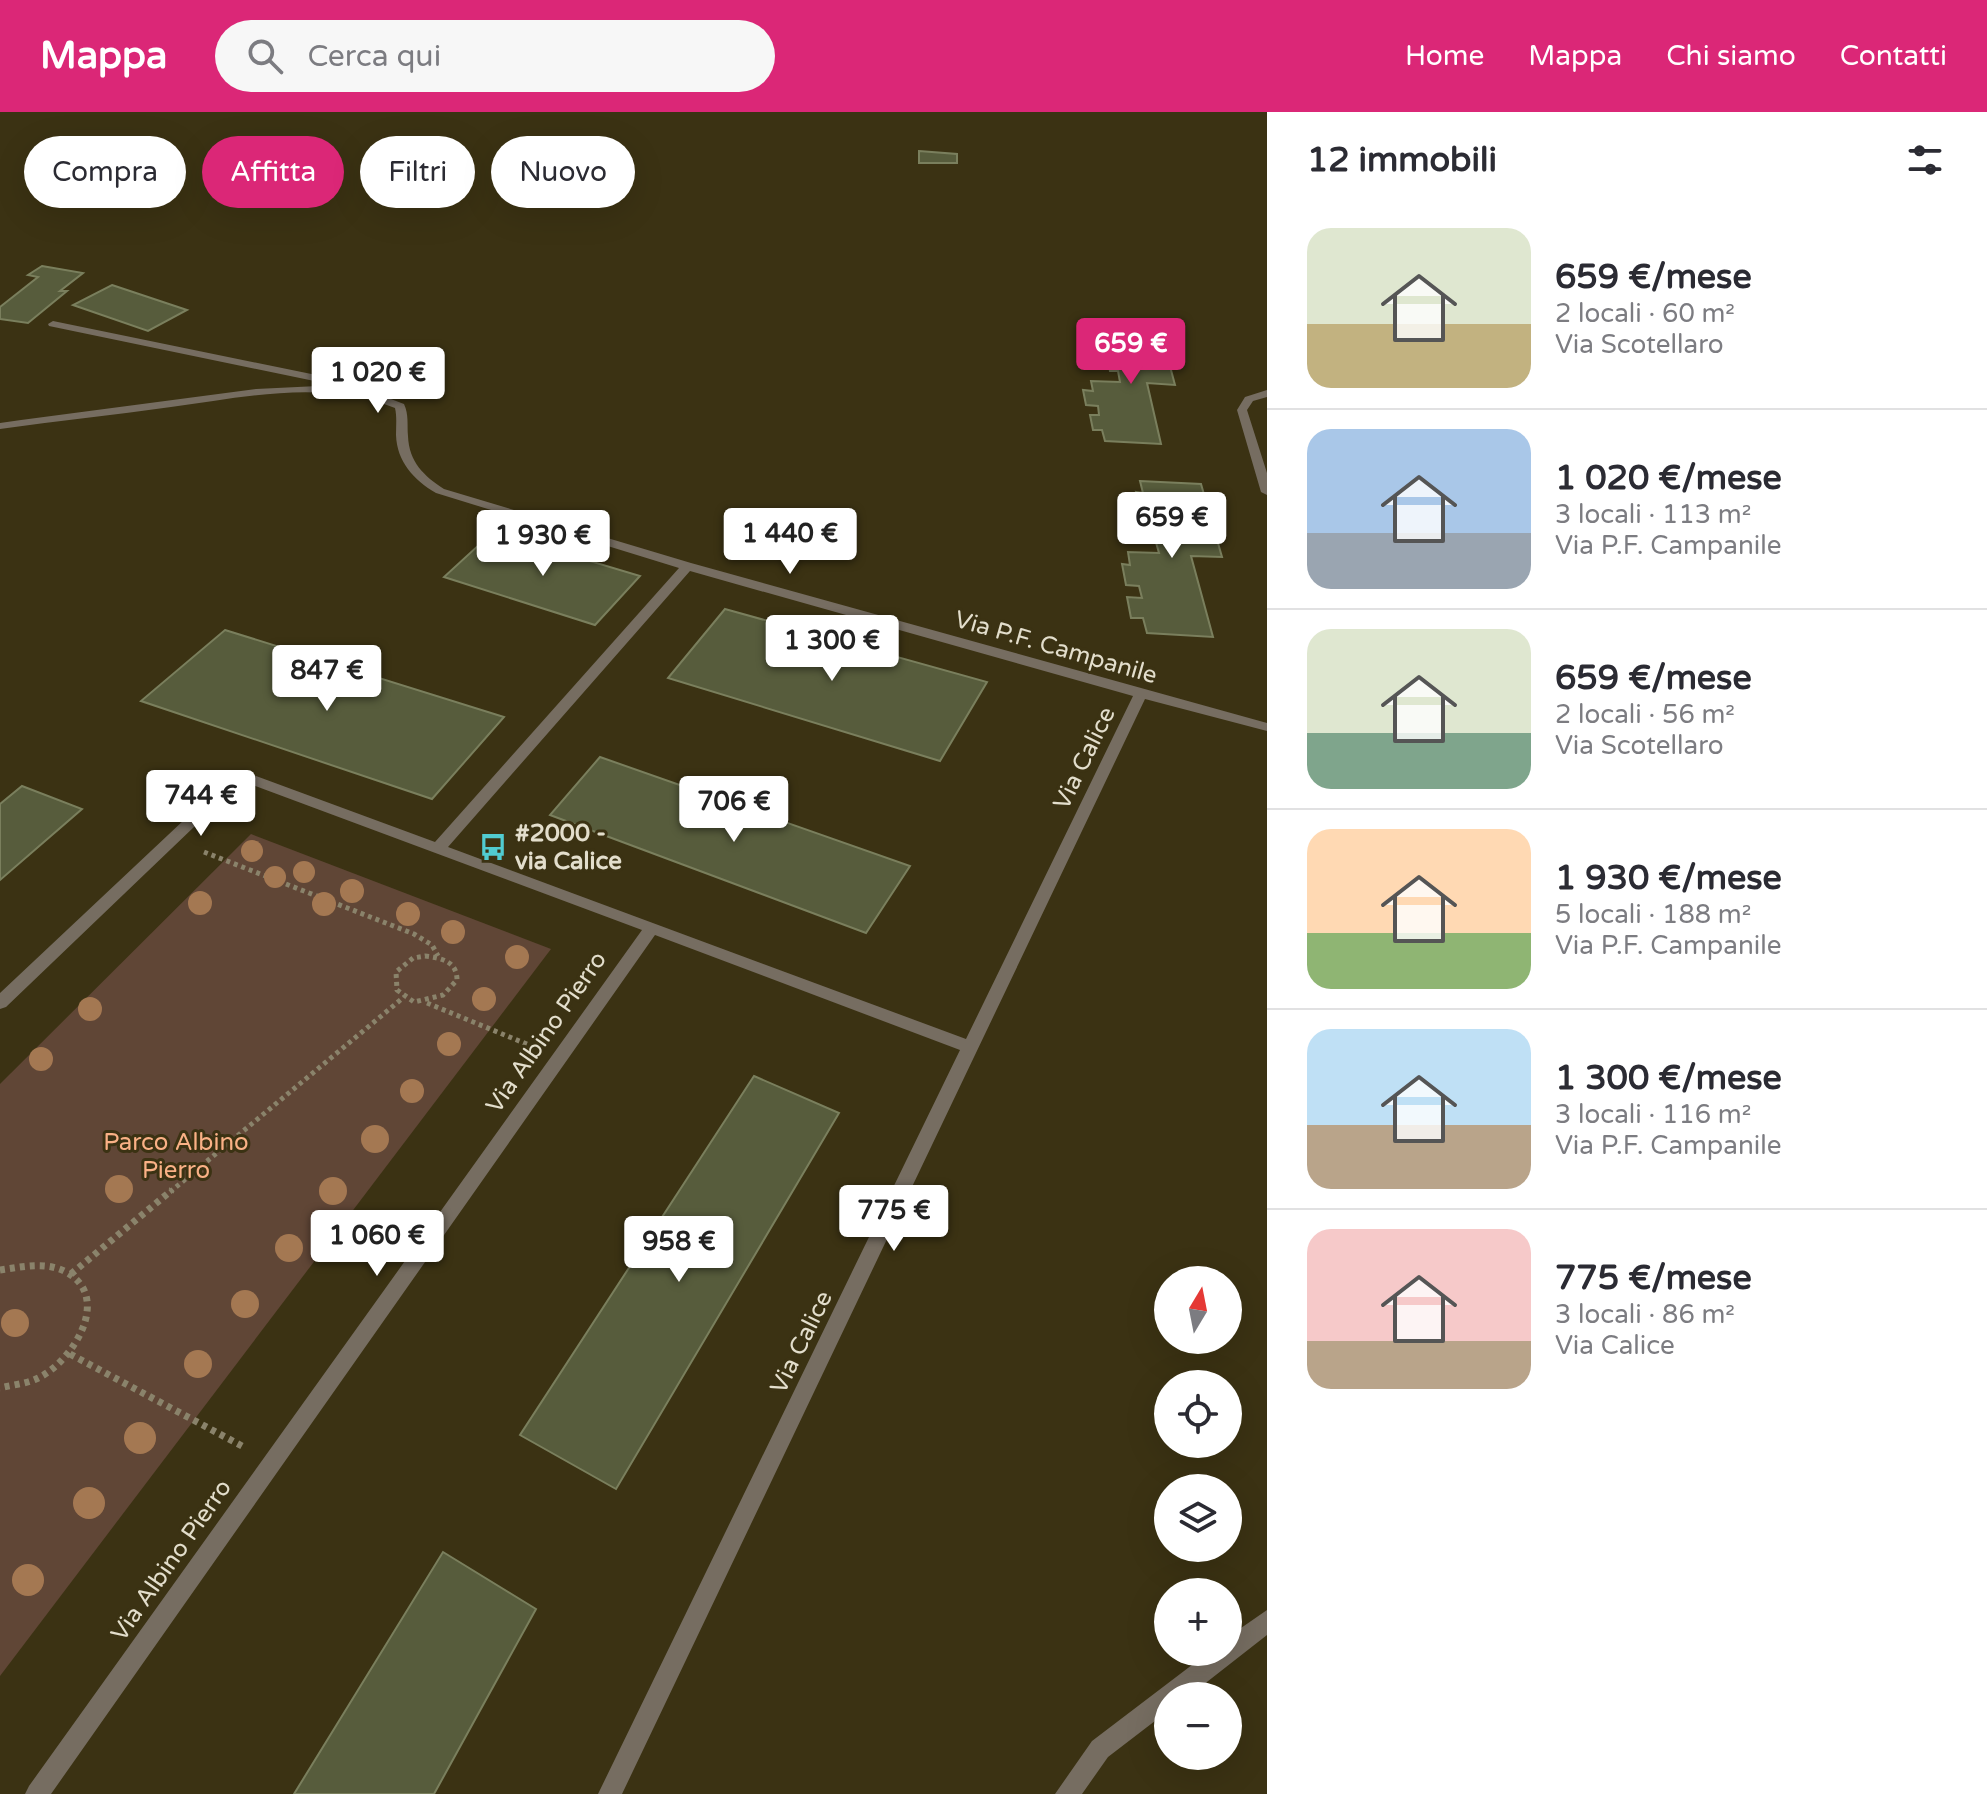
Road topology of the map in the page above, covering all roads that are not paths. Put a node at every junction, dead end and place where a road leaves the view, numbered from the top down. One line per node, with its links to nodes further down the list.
1 (53, 324): 3 (street)
2 (1267, 393): 5 (street)
3 (381, 397): 4 (street); 6 (street, Via P.F. Campanile)
4 (0, 426)
5 (1267, 492)
6 (687, 566): 7 (street, Via P.F. Campanile); 9 (street)
7 (1141, 694): 8 (street, Via P.F. Campanile); 12 (street, Via Calice)
8 (1267, 727)
9 (438, 848): 10 (street); 11 (street)
10 (652, 928): 12 (street); 18 (street, Via Albino Pierro)
11 (0, 1003)
12 (970, 1047): 19 (street, Via Calice)
13 (1267, 1621): 14 (street)
14 (1242, 1641)
15 (1210, 1666): 16 (street)
16 (1189, 1682)
17 (1154, 1708): 20 (street)
18 (37, 1794)
19 (610, 1794)
20 (1067, 1794)

